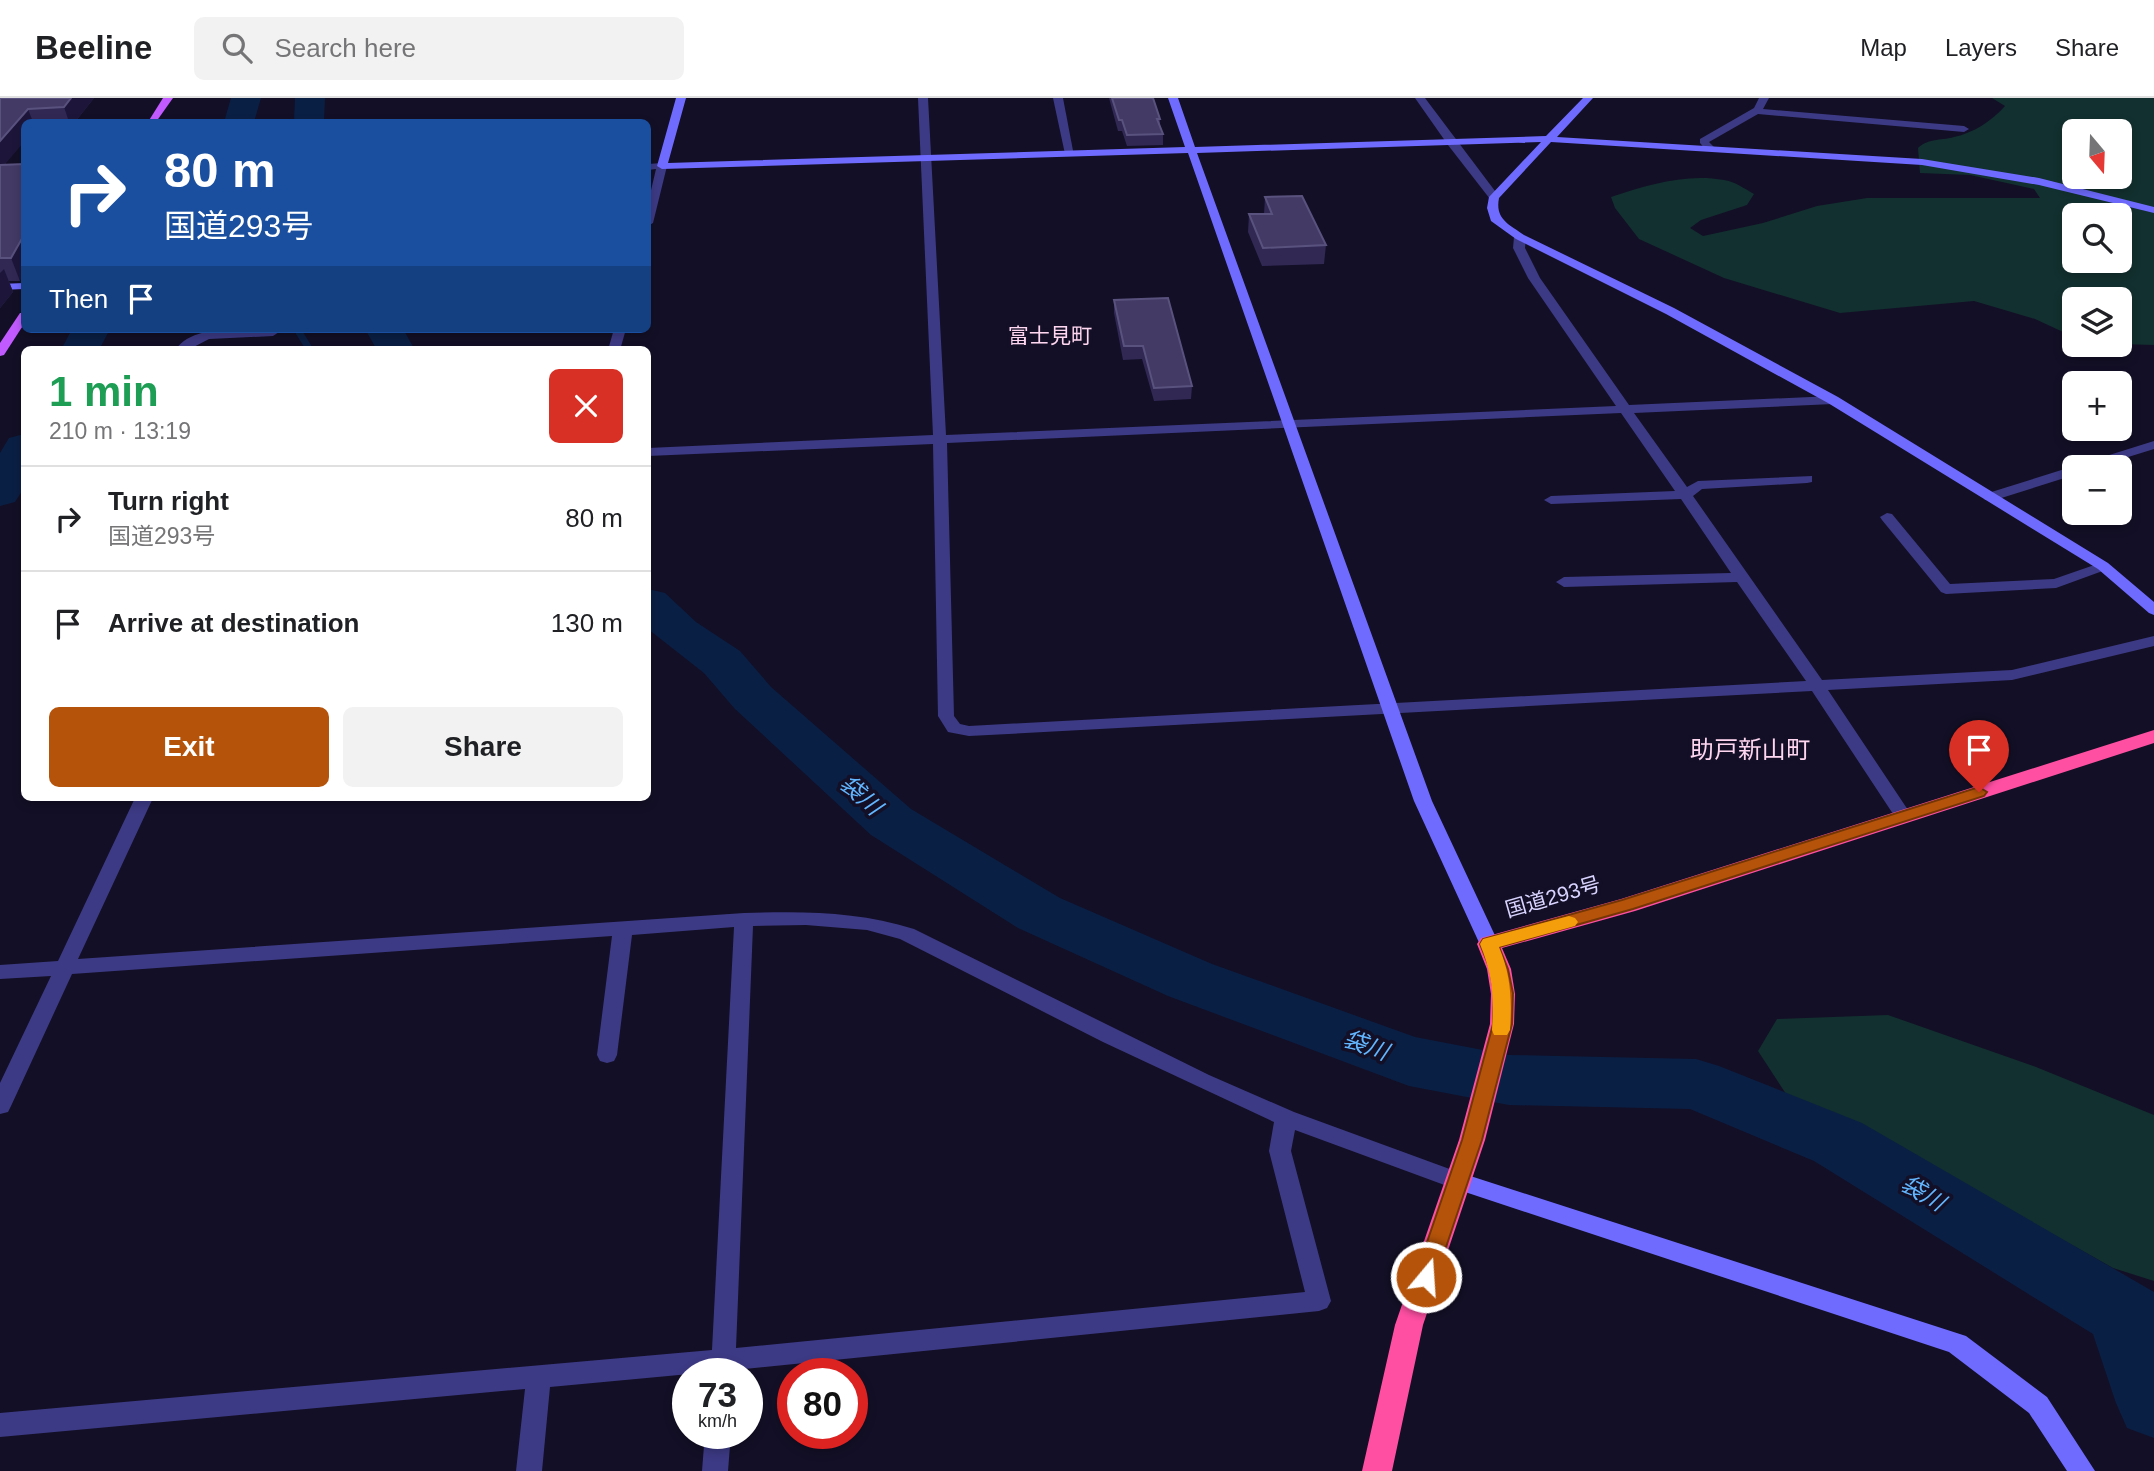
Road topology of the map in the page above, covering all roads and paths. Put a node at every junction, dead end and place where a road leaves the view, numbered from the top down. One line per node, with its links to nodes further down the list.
1 (168, 98): 10 (main road)
2 (681, 98): 18 (street)
3 (923, 98): 17 (street)
4 (1058, 98): 16 (street)
5 (1173, 98): 15 (street)
6 (1420, 98): 13 (street)
7 (1588, 98): 12 (street)
8 (1764, 98): 9 (street)
9 (1756, 111): 11 (street); 14 (street)
10 (154, 119)
11 (1964, 129)
12 (1547, 139): 13 (street); 14 (street); 20 (street)
13 (1451, 143): 15 (street); 20 (street)
14 (1711, 149): 21 (street)
15 (1192, 150): 16 (street); 32 (street)
16 (1070, 154): 17 (street)
17 (926, 159): 18 (street); 33 (street)
18 (662, 166): 19 (street); 22 (street)
19 (651, 167)
20 (1493, 197): 23 (street)
21 (2154, 210)
22 (651, 211)
23 (1520, 237): 30 (street); 31 (street)
24 (21, 286): 25 (street)
25 (0, 287)
26 (21, 320): 29 (main road)
27 (247, 333): 28 (street)
28 (183, 346)
29 (0, 352)
30 (1833, 400): 31 (street); 40 (street)
31 (1626, 409): 32 (street); 39 (street)
32 (1291, 425): 33 (street); 49 (street)
33 (940, 439): 35 (street); 49 (street)
34 (2154, 445): 36 (street)
35 (651, 452)
36 (2122, 455)
37 (2062, 474): 40 (street)
38 (1807, 479): 39 (street)
39 (1686, 495): 41 (street); 44 (street)
40 (1990, 496): 43 (street)
41 (1551, 500)
42 (1887, 517): 43 (street)
43 (2103, 566): 46 (street)
44 (1742, 577): 45 (street); 48 (street)
45 (1564, 582)
46 (2154, 610)
47 (2154, 641): 48 (street)
48 (1816, 684): 49 (street); 52 (street)
49 (1392, 707): 55 (street)
50 (2154, 736): 52 (highway, 国道293号)
51 (143, 801): 56 (street)
52 (1903, 816): 55 (highway, 国道293号)
53 (744, 920): 54 (street); 60 (street); 62 (street)
54 (624, 929): 56 (street); 58 (street)
55 (1489, 944): 61 (highway, 国道293号)
56 (65, 968): 57 (street); 59 (street)
57 (0, 972)
58 (607, 1055)
59 (0, 1105)
60 (1286, 1118): 61 (street); 63 (street)
61 (1458, 1181): 70 (highway, 国道293号); 71 (street)
62 (723, 1358)
63 (763, 1363)
64 (672, 1370): 65 (street)
65 (539, 1377): 66 (street); 68 (street)
66 (0, 1425)
67 (717, 1449): 69 (street)
68 (529, 1471)
69 (715, 1471)
70 (1377, 1471)
71 (2082, 1471)

